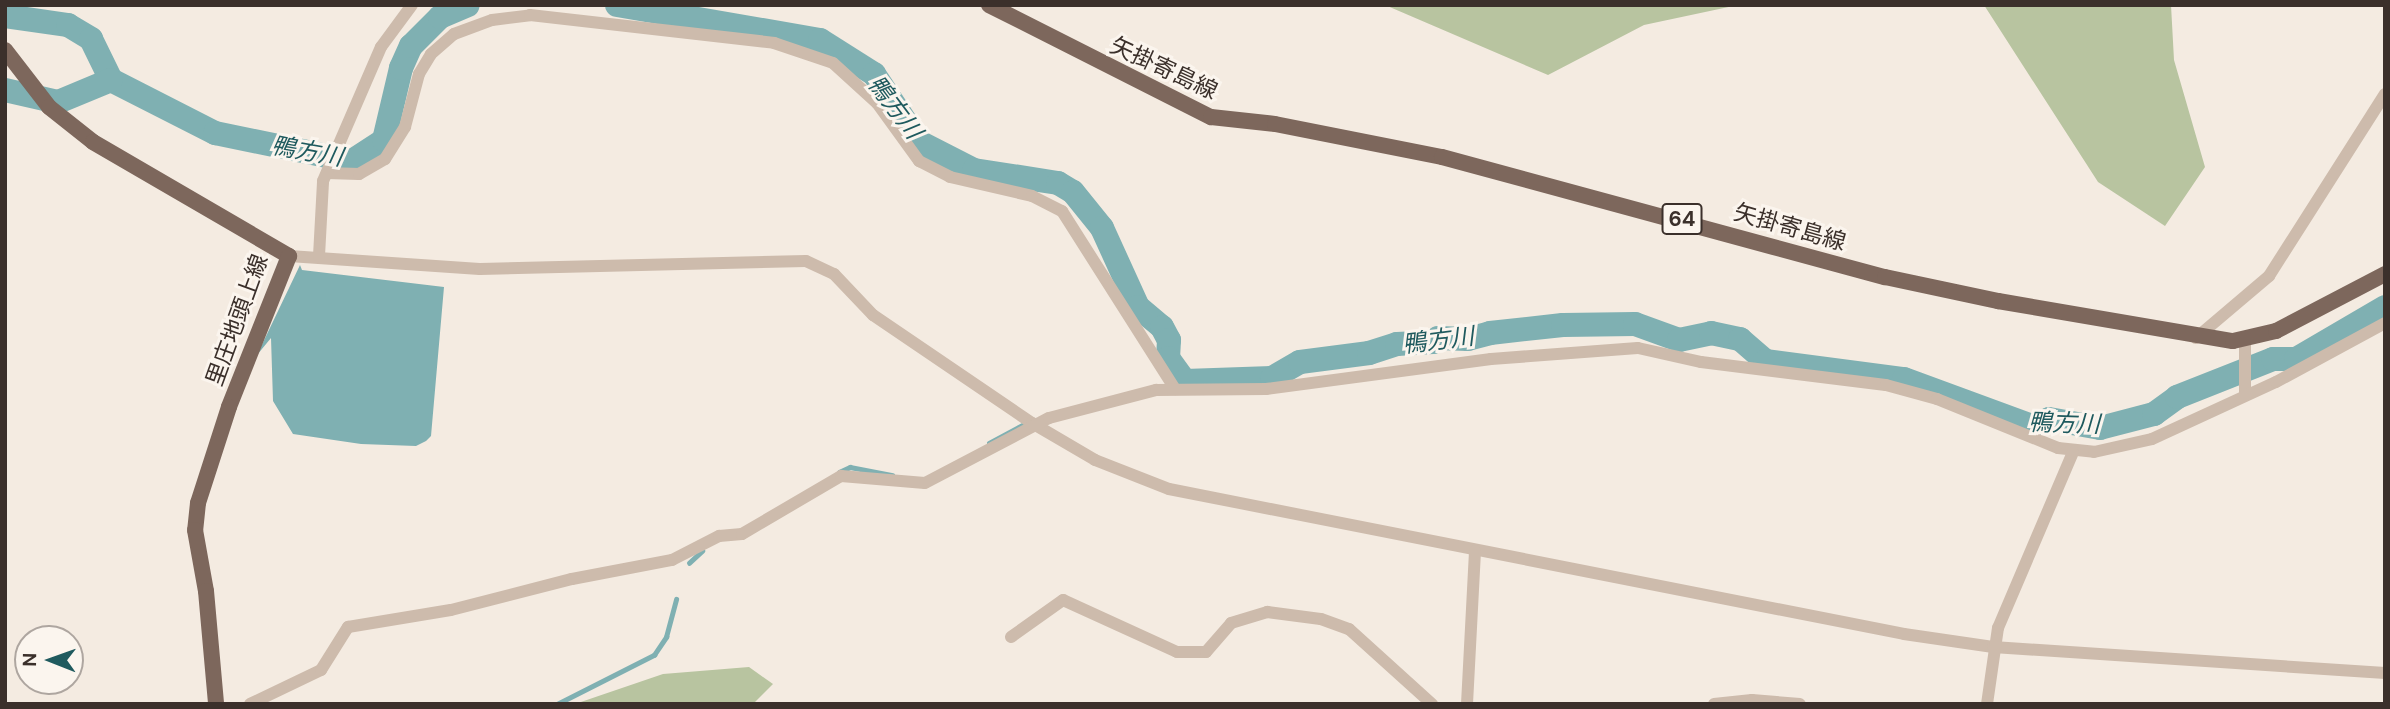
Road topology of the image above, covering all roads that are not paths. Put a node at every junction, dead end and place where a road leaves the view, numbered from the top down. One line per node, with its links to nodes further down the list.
1 (412, 5): 5 (street)
2 (989, 5): 10 (main road, 矢掛寄島線 / 64)
3 (5, 50): 6 (main road, 里庄地頭上線)
4 (2385, 94): 10 (street)
5 (329, 169): 7 (street); 12 (street)
6 (289, 256): 7 (street); 20 (main road, 里庄地頭上線)
7 (318, 256): 14 (street)
8 (2385, 274): 11 (main road, 矢掛寄島線 / 64)
9 (2385, 323): 13 (street)
10 (2196, 338): 11 (main road, 矢掛寄島線 / 64)
11 (2245, 340): 13 (street)
12 (1173, 384): 14 (street); 15 (street)
13 (2245, 391): 15 (street)
14 (1030, 421): 16 (street); 21 (street)
15 (2073, 452): 18 (street)
16 (1475, 551): 18 (street); 23 (street)
17 (1011, 637): 22 (street)
18 (1993, 647): 19 (street); 26 (street)
19 (2385, 673)
20 (216, 704)
21 (250, 704)
22 (1432, 704)
23 (1467, 704)
24 (1714, 704): 25 (street)
25 (1800, 704)
26 (1987, 704)

